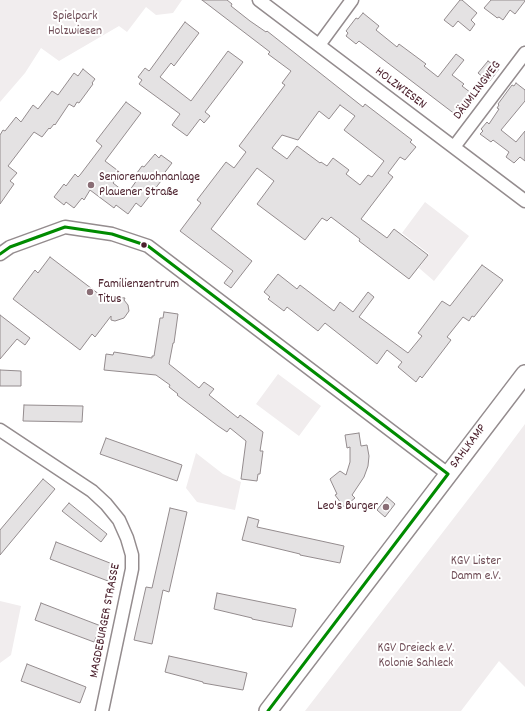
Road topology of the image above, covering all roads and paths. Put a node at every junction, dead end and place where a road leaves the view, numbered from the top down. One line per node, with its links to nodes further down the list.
1 (259, 0): 3 (street, HOLZWIESEN)
2 (352, 0): 3 (street)
3 (319, 45): 5 (street, HOLZWIESEN)
4 (525, 53): 5 (street, DÄUMLINGWEG)
5 (454, 146): 6 (street, HOLZWIESEN)
6 (525, 201)
7 (0, 254): 10 (street)
8 (525, 374): 10 (street, SAHLKAMP)
9 (0, 430): 11 (street, MAGDEBURGER STRASSE)
10 (448, 474): 12 (street, SAHLKAMP)
11 (102, 711)
12 (268, 711)

